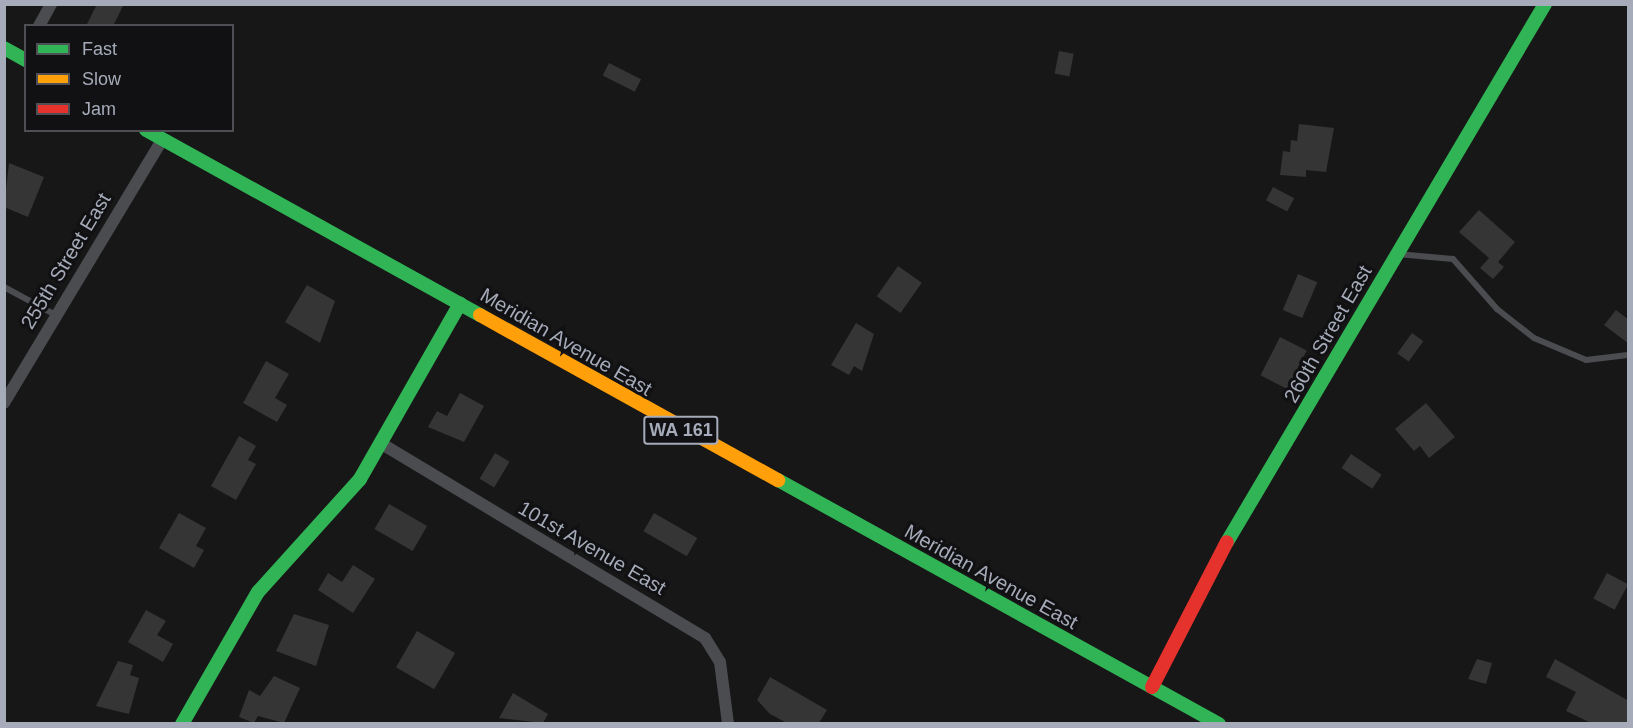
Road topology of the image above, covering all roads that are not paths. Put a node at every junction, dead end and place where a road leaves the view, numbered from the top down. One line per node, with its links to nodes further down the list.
1 (51, 4): 3 (street)
2 (1545, 4): 8 (street, 260th Street East)
3 (40, 24)
4 (4, 48): 5 (street)
5 (24, 55)
6 (149, 132): 7 (street, Meridian Avenue East / WA 161)
7 (162, 140): 10 (street, Meridian Avenue East / WA 161); 11 (street, 255th Street East)
8 (1397, 254): 12 (lane); 15 (street, 260th Street East)
9 (4, 287): 11 (lane)
10 (460, 304): 14 (street); 15 (street, Meridian Avenue East / WA 161)
11 (54, 314): 13 (street, 255th Street East)
12 (1629, 355)
13 (4, 403)
14 (382, 444): 16 (street); 17 (street, 101st Avenue East)
15 (1152, 687): 18 (street, Meridian Avenue East / WA 161)
16 (182, 723)
17 (728, 723)
18 (1220, 723)

